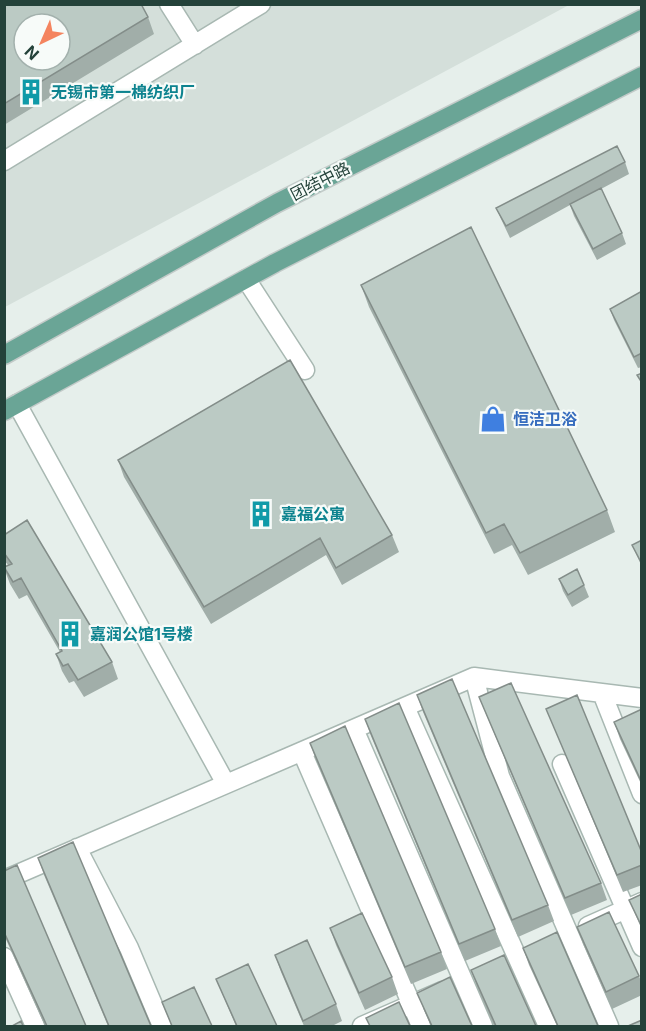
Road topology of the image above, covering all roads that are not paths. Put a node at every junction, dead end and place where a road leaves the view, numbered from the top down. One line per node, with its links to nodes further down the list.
1 (169, 4): 4 (street)
2 (261, 4): 4 (street)
3 (642, 19): 8 (main road, 团结中路)
4 (195, 45): 6 (street)
5 (642, 76): 7 (main road)
6 (4, 161)
7 (246, 279): 9 (street); 10 (main road)
8 (4, 355)
9 (305, 370)
10 (11, 407): 18 (street)
11 (474, 677): 12 (street); 14 (street); 24 (street)
12 (602, 693): 13 (street); 19 (street)
13 (642, 698)
14 (405, 707): 15 (street); 26 (street)
15 (354, 729): 16 (street); 30 (street)
16 (302, 752): 18 (street); 31 (street)
17 (562, 764): 23 (street)
18 (226, 784): 20 (street)
19 (642, 794)
20 (77, 848): 21 (street); 33 (street)
21 (4, 880)
22 (642, 902): 23 (street)
23 (624, 910): 24 (street); 25 (street)
24 (568, 935): 26 (street); 38 (street)
25 (642, 947)
26 (535, 950): 28 (street); 37 (street)
27 (4, 957): 32 (street)
28 (500, 965)
29 (481, 974): 30 (street)
30 (462, 982): 31 (street); 36 (street)
31 (411, 1005): 34 (street); 35 (street)
32 (35, 1026)
33 (162, 1026)
34 (363, 1026)
35 (421, 1026)
36 (483, 1026)
37 (548, 1026)
38 (609, 1026)

